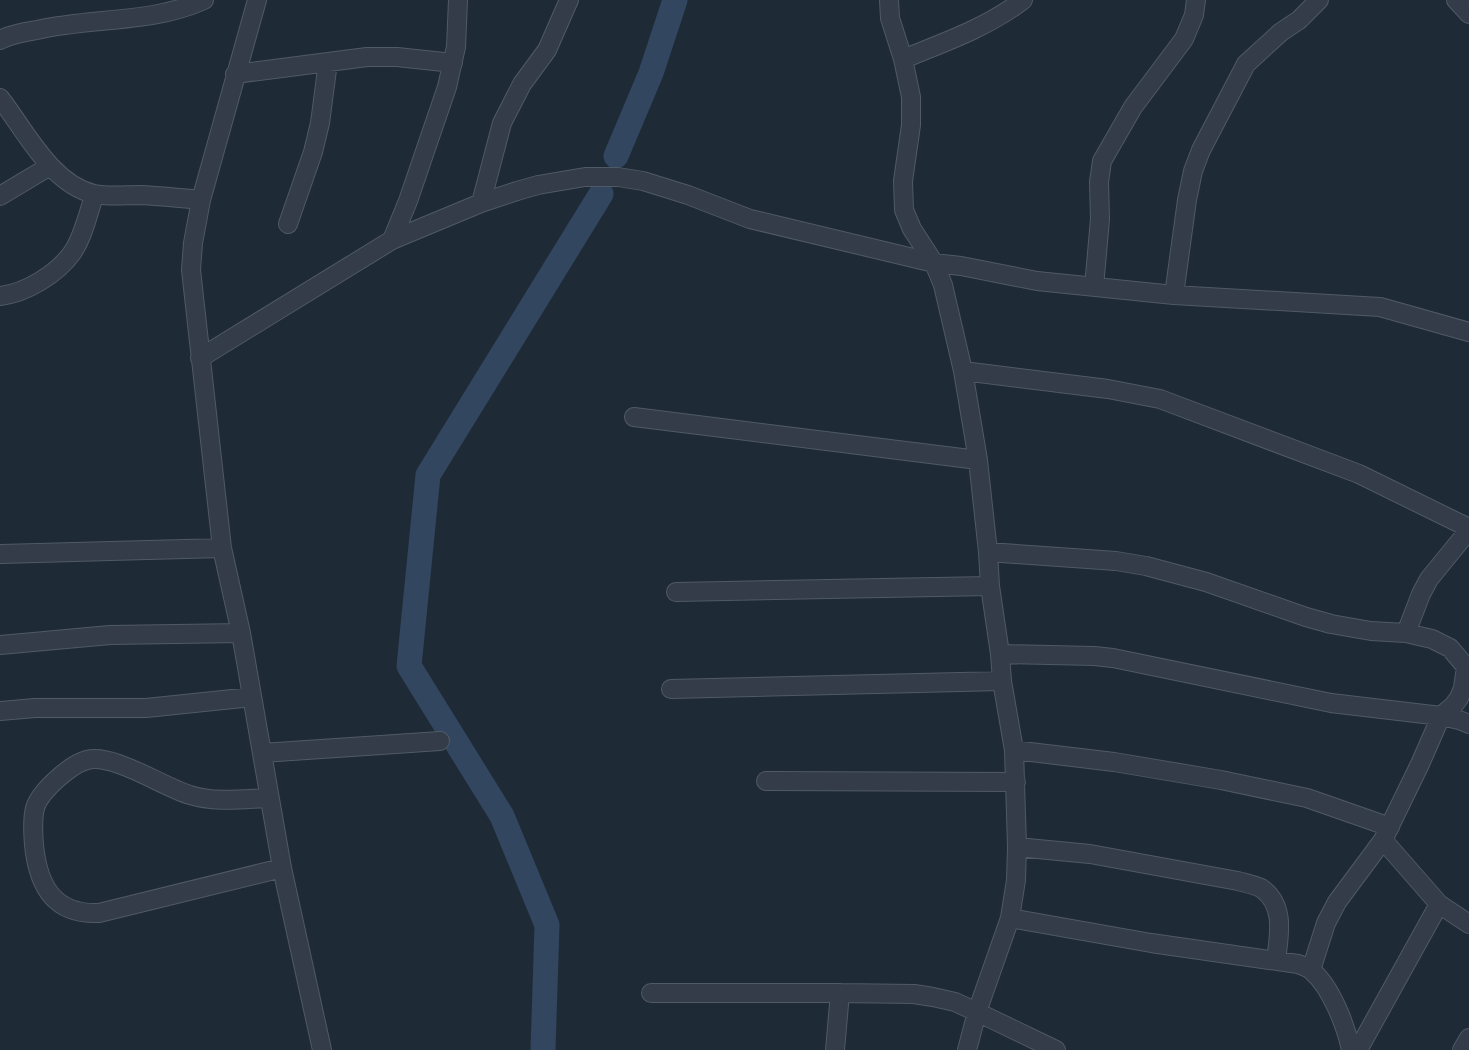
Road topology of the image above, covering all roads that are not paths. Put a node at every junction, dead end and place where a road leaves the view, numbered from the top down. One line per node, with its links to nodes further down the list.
1 (204, 0): 11 (street)
2 (257, 0): 15 (street)
3 (458, 0): 14 (street)
4 (570, 0): 21 (street)
5 (889, 0): 12 (street)
6 (1023, 0): 12 (street)
7 (1196, 0): 25 (street)
8 (1319, 0): 26 (street)
9 (1456, 0): 10 (street)
10 (1469, 14)
11 (0, 40)
12 (903, 59): 24 (street)
13 (328, 62): 14 (street); 15 (street); 22 (street)
14 (453, 63): 23 (street)
15 (235, 74): 20 (street)
16 (0, 98): 17 (street)
17 (50, 166): 18 (street); 19 (street)
18 (95, 194): 20 (street); 27 (street)
19 (0, 196)
20 (201, 200): 29 (street)
21 (480, 203): 23 (street); 24 (street)
22 (288, 224)
23 (392, 240): 29 (street)
24 (934, 263): 25 (street); 30 (street)
25 (1094, 287): 26 (street)
26 (1174, 295): 28 (street)
27 (0, 296)
28 (1469, 332)
29 (200, 358): 34 (street)
30 (962, 371): 32 (street); 33 (street)
31 (634, 417): 32 (street)
32 (978, 460): 35 (street)
33 (1469, 529): 40 (street)
34 (222, 548): 36 (street); 39 (street)
35 (988, 552): 37 (street); 40 (street)
36 (0, 554)
37 (990, 586): 38 (street); 42 (street)
38 (676, 592)
39 (241, 633): 41 (street); 46 (street)
40 (1406, 633): 43 (street)
41 (0, 645)
42 (1000, 654): 44 (street); 48 (street)
43 (1467, 674): 48 (street)
44 (1002, 681): 45 (street); 51 (street)
45 (671, 689)
46 (252, 697): 47 (street); 52 (street)
47 (0, 711)
48 (1441, 716): 49 (street); 56 (street)
49 (1466, 719)
50 (440, 741): 52 (street)
51 (1014, 750): 54 (street); 56 (street)
52 (262, 753): 55 (street)
53 (766, 781): 54 (street)
54 (1016, 782): 57 (street)
55 (269, 798): 58 (street); 58 (street)
56 (1386, 834): 59 (street); 63 (street)
57 (1017, 847): 60 (street); 62 (street)
58 (282, 868): 68 (street)
59 (1439, 904): 61 (street); 73 (street)
60 (1010, 918): 62 (street); 66 (street)
61 (1469, 924)
62 (1276, 960): 63 (street)
63 (1311, 970): 72 (street)
64 (651, 993): 65 (street)
65 (840, 993): 66 (street); 69 (street)
66 (977, 1012): 70 (street); 71 (street)
67 (1469, 1038): 74 (street)
68 (322, 1050)
69 (835, 1050)
70 (967, 1050)
71 (1056, 1050)
72 (1352, 1050)
73 (1358, 1050)
74 (1462, 1050)

